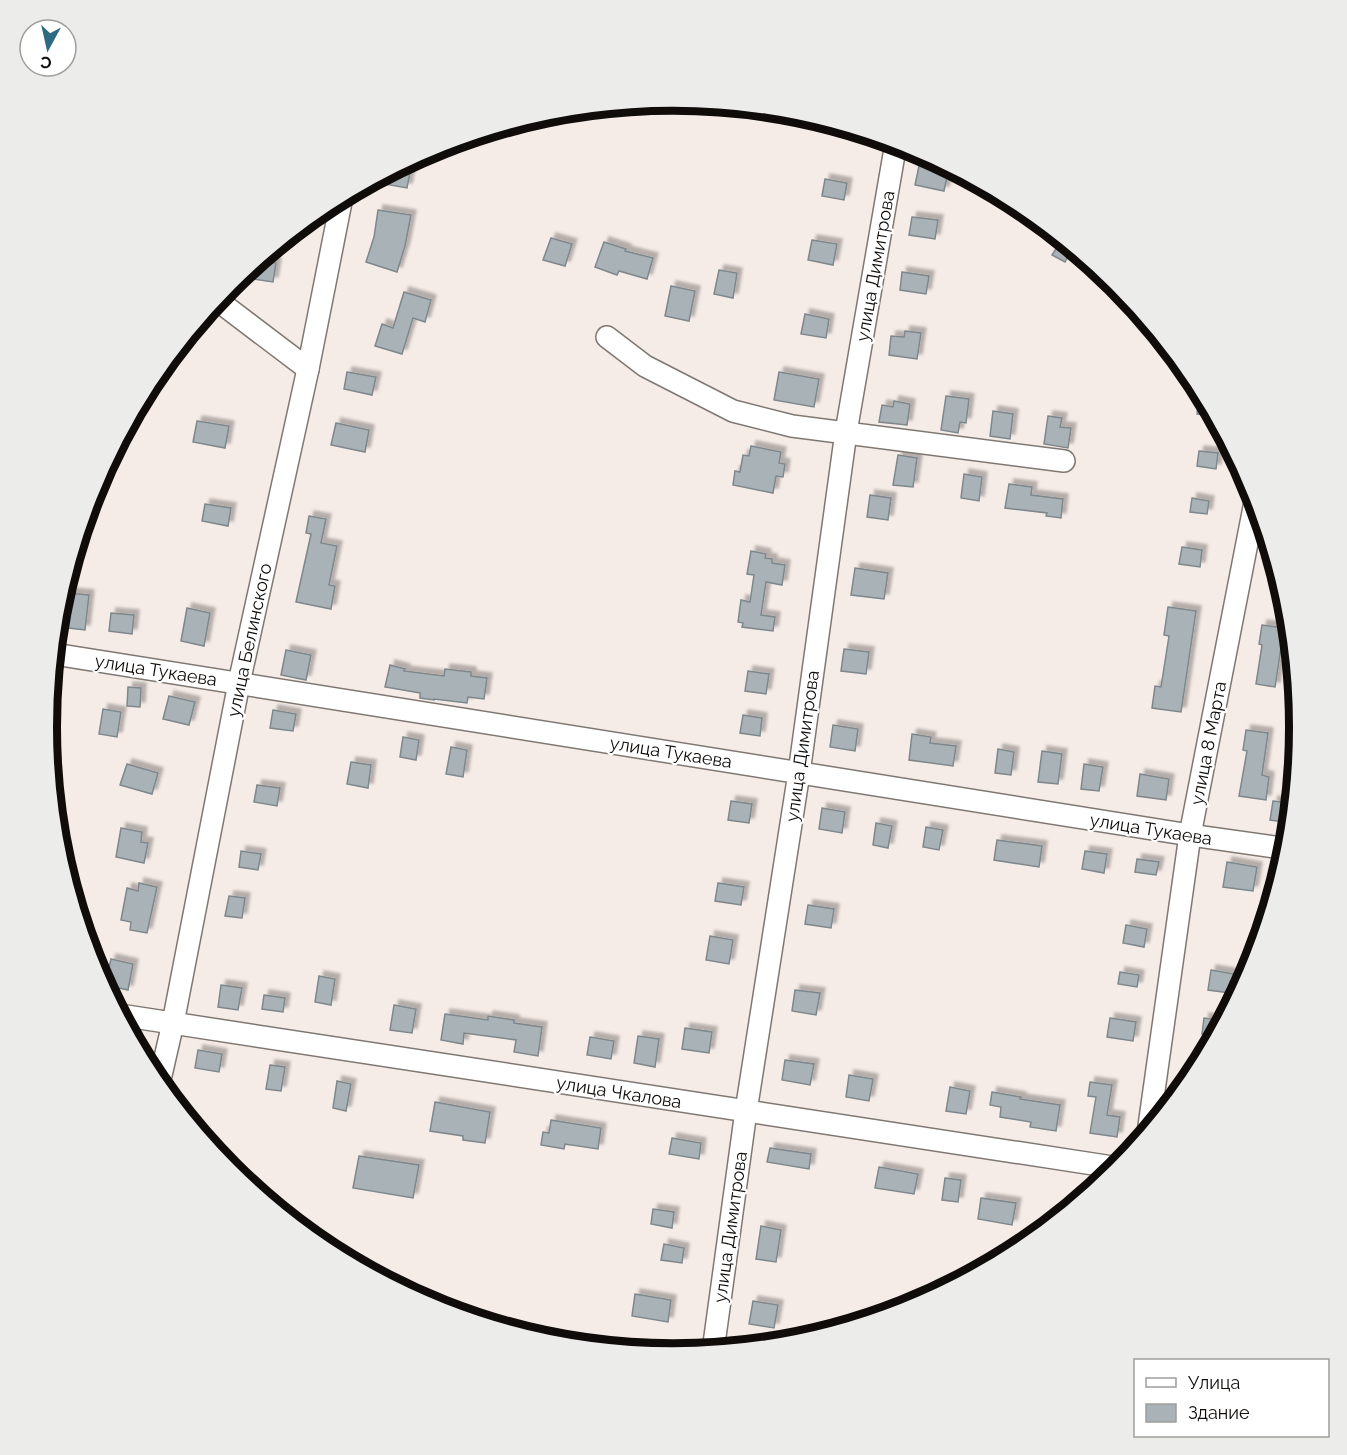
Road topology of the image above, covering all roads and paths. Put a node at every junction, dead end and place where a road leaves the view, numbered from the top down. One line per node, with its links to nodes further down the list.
1 (894, 152): 6 (street, улица Димитрова)
2 (339, 210): 5 (street, улица Белинского)
3 (225, 306): 5 (street)
4 (607, 337): 6 (street)
5 (308, 369): 10 (street, улица Белинского)
6 (846, 432): 7 (street); 11 (street, улица Димитрова)
7 (1064, 461)
8 (1252, 516): 12 (street, улица 8 Марта)
9 (61, 655): 10 (street, улица Тукаева)
10 (239, 683): 11 (street, улица Тукаева); 15 (street, улица Белинского)
11 (799, 773): 12 (street, улица Тукаева); 17 (street, улица Димитрова)
12 (1190, 835): 13 (street, улица Тукаева); 18 (street, улица 8 Марта)
13 (1278, 848)
14 (130, 1017): 15 (street, улица Чкалова)
15 (173, 1023): 16 (street, улица Белинского); 17 (street, улица Чкалова)
16 (162, 1071)
17 (746, 1111): 19 (street, улица Чкалова); 20 (street, улица Димитрова)
18 (1150, 1118)
19 (1106, 1166)
20 (714, 1343)

